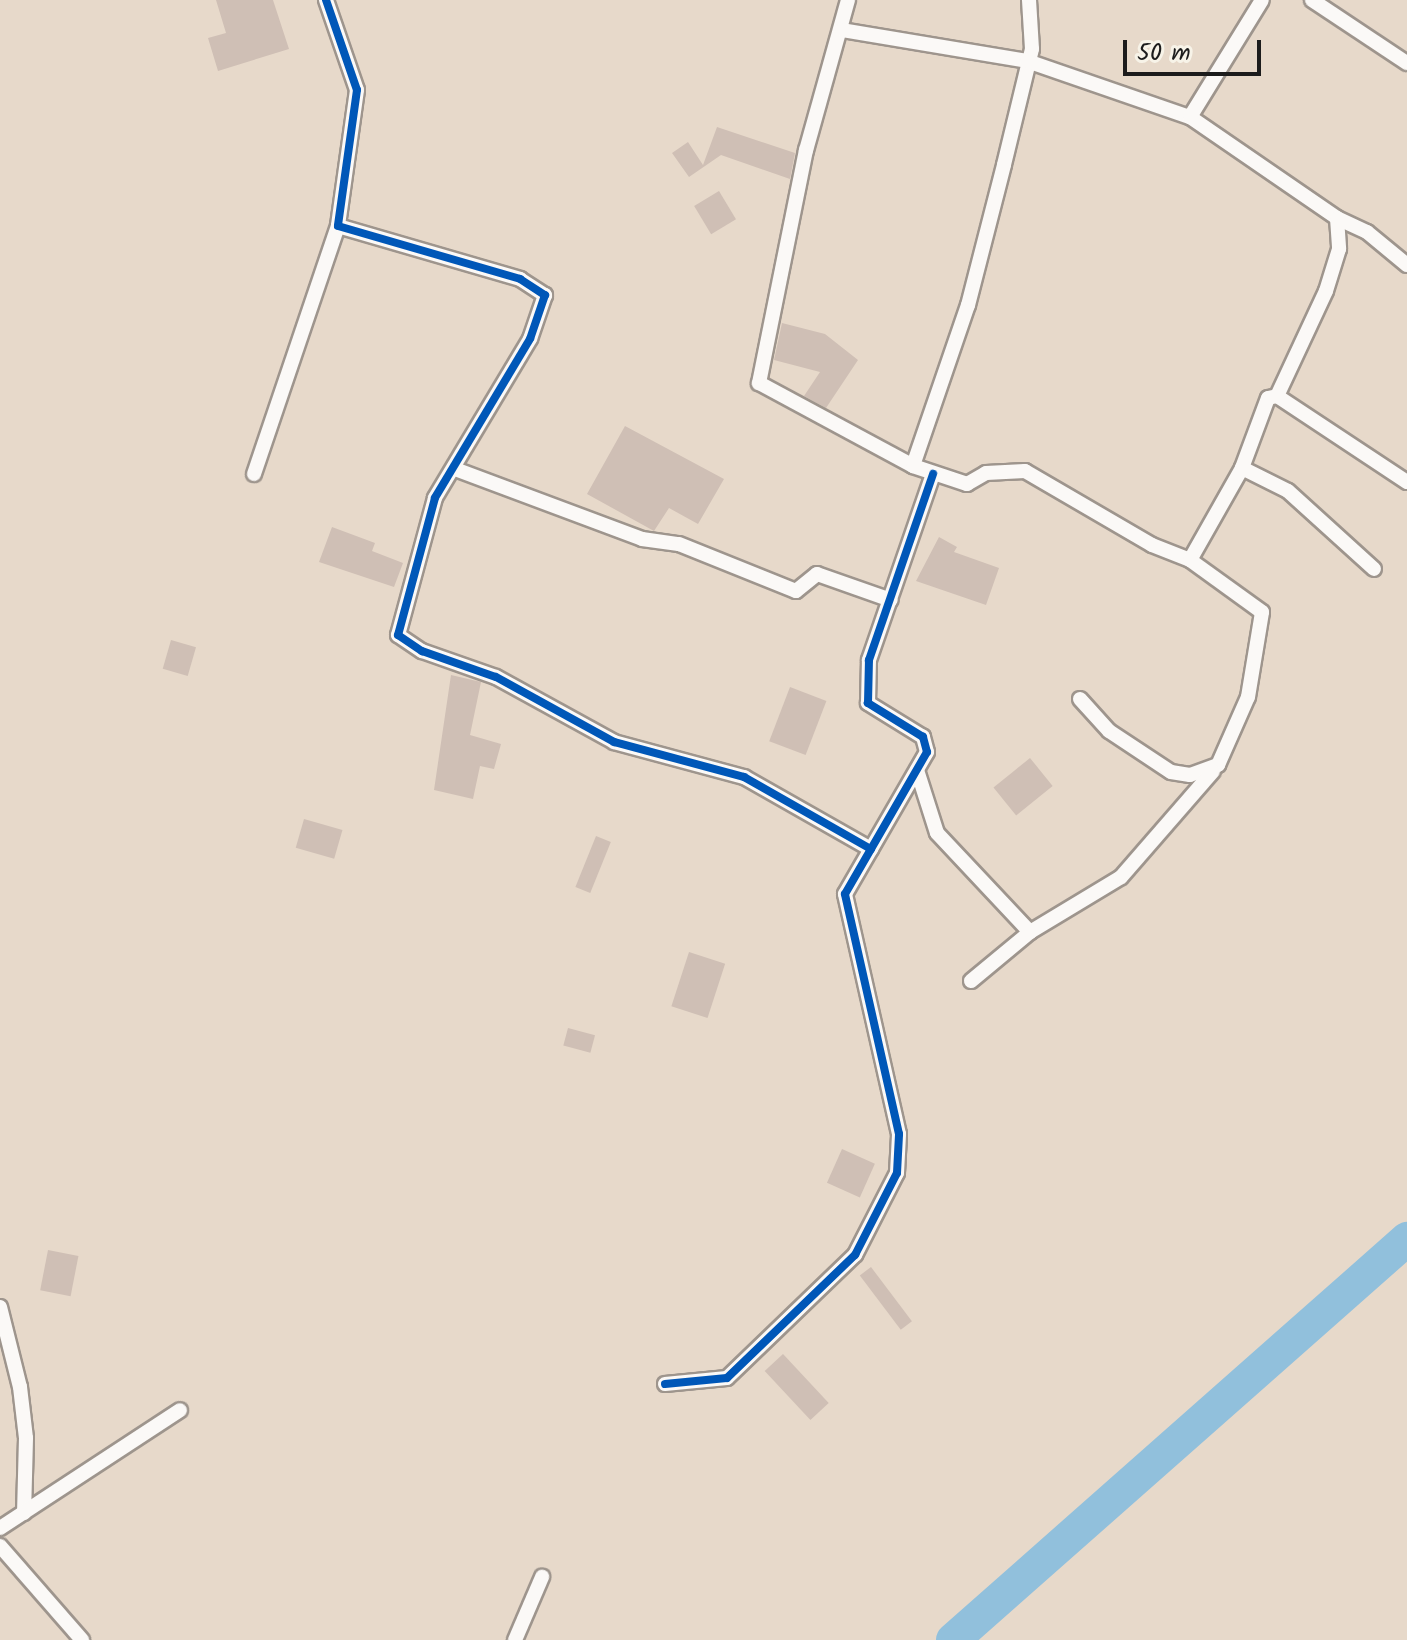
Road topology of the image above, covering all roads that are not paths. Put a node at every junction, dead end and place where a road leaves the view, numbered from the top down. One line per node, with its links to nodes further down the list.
1 (326, 0): 11 (street)
2 (848, 0): 6 (street)
3 (1029, 0): 7 (street)
4 (1262, 0): 9 (street)
5 (1312, 0): 8 (street)
6 (842, 30): 7 (street); 14 (street)
7 (1027, 61): 9 (street); 14 (street)
8 (1407, 63)
9 (1190, 117): 10 (street)
10 (1337, 218): 12 (street); 13 (street)
11 (338, 226): 16 (street); 17 (street)
12 (1407, 265)
13 (1277, 396): 15 (street); 19 (street)
14 (913, 466): 18 (street)
15 (1242, 468): 20 (street); 21 (street)
16 (455, 469): 22 (street); 26 (street)
17 (254, 474)
18 (933, 474): 20 (street); 22 (street)
19 (1407, 482)
20 (1190, 560): 24 (street)
21 (1374, 569)
22 (891, 600): 25 (street)
23 (1080, 699): 24 (street)
24 (1218, 765): 27 (street)
25 (917, 770): 26 (street); 27 (street)
26 (871, 849): 30 (street)
27 (1030, 932): 28 (street)
28 (971, 981)
29 (0, 1307): 32 (street)
30 (665, 1384)
31 (180, 1410): 32 (street)
32 (24, 1513): 33 (street)
33 (0, 1528)
34 (0, 1546): 36 (street)
35 (542, 1577): 37 (street)
36 (82, 1640)
37 (515, 1640)

